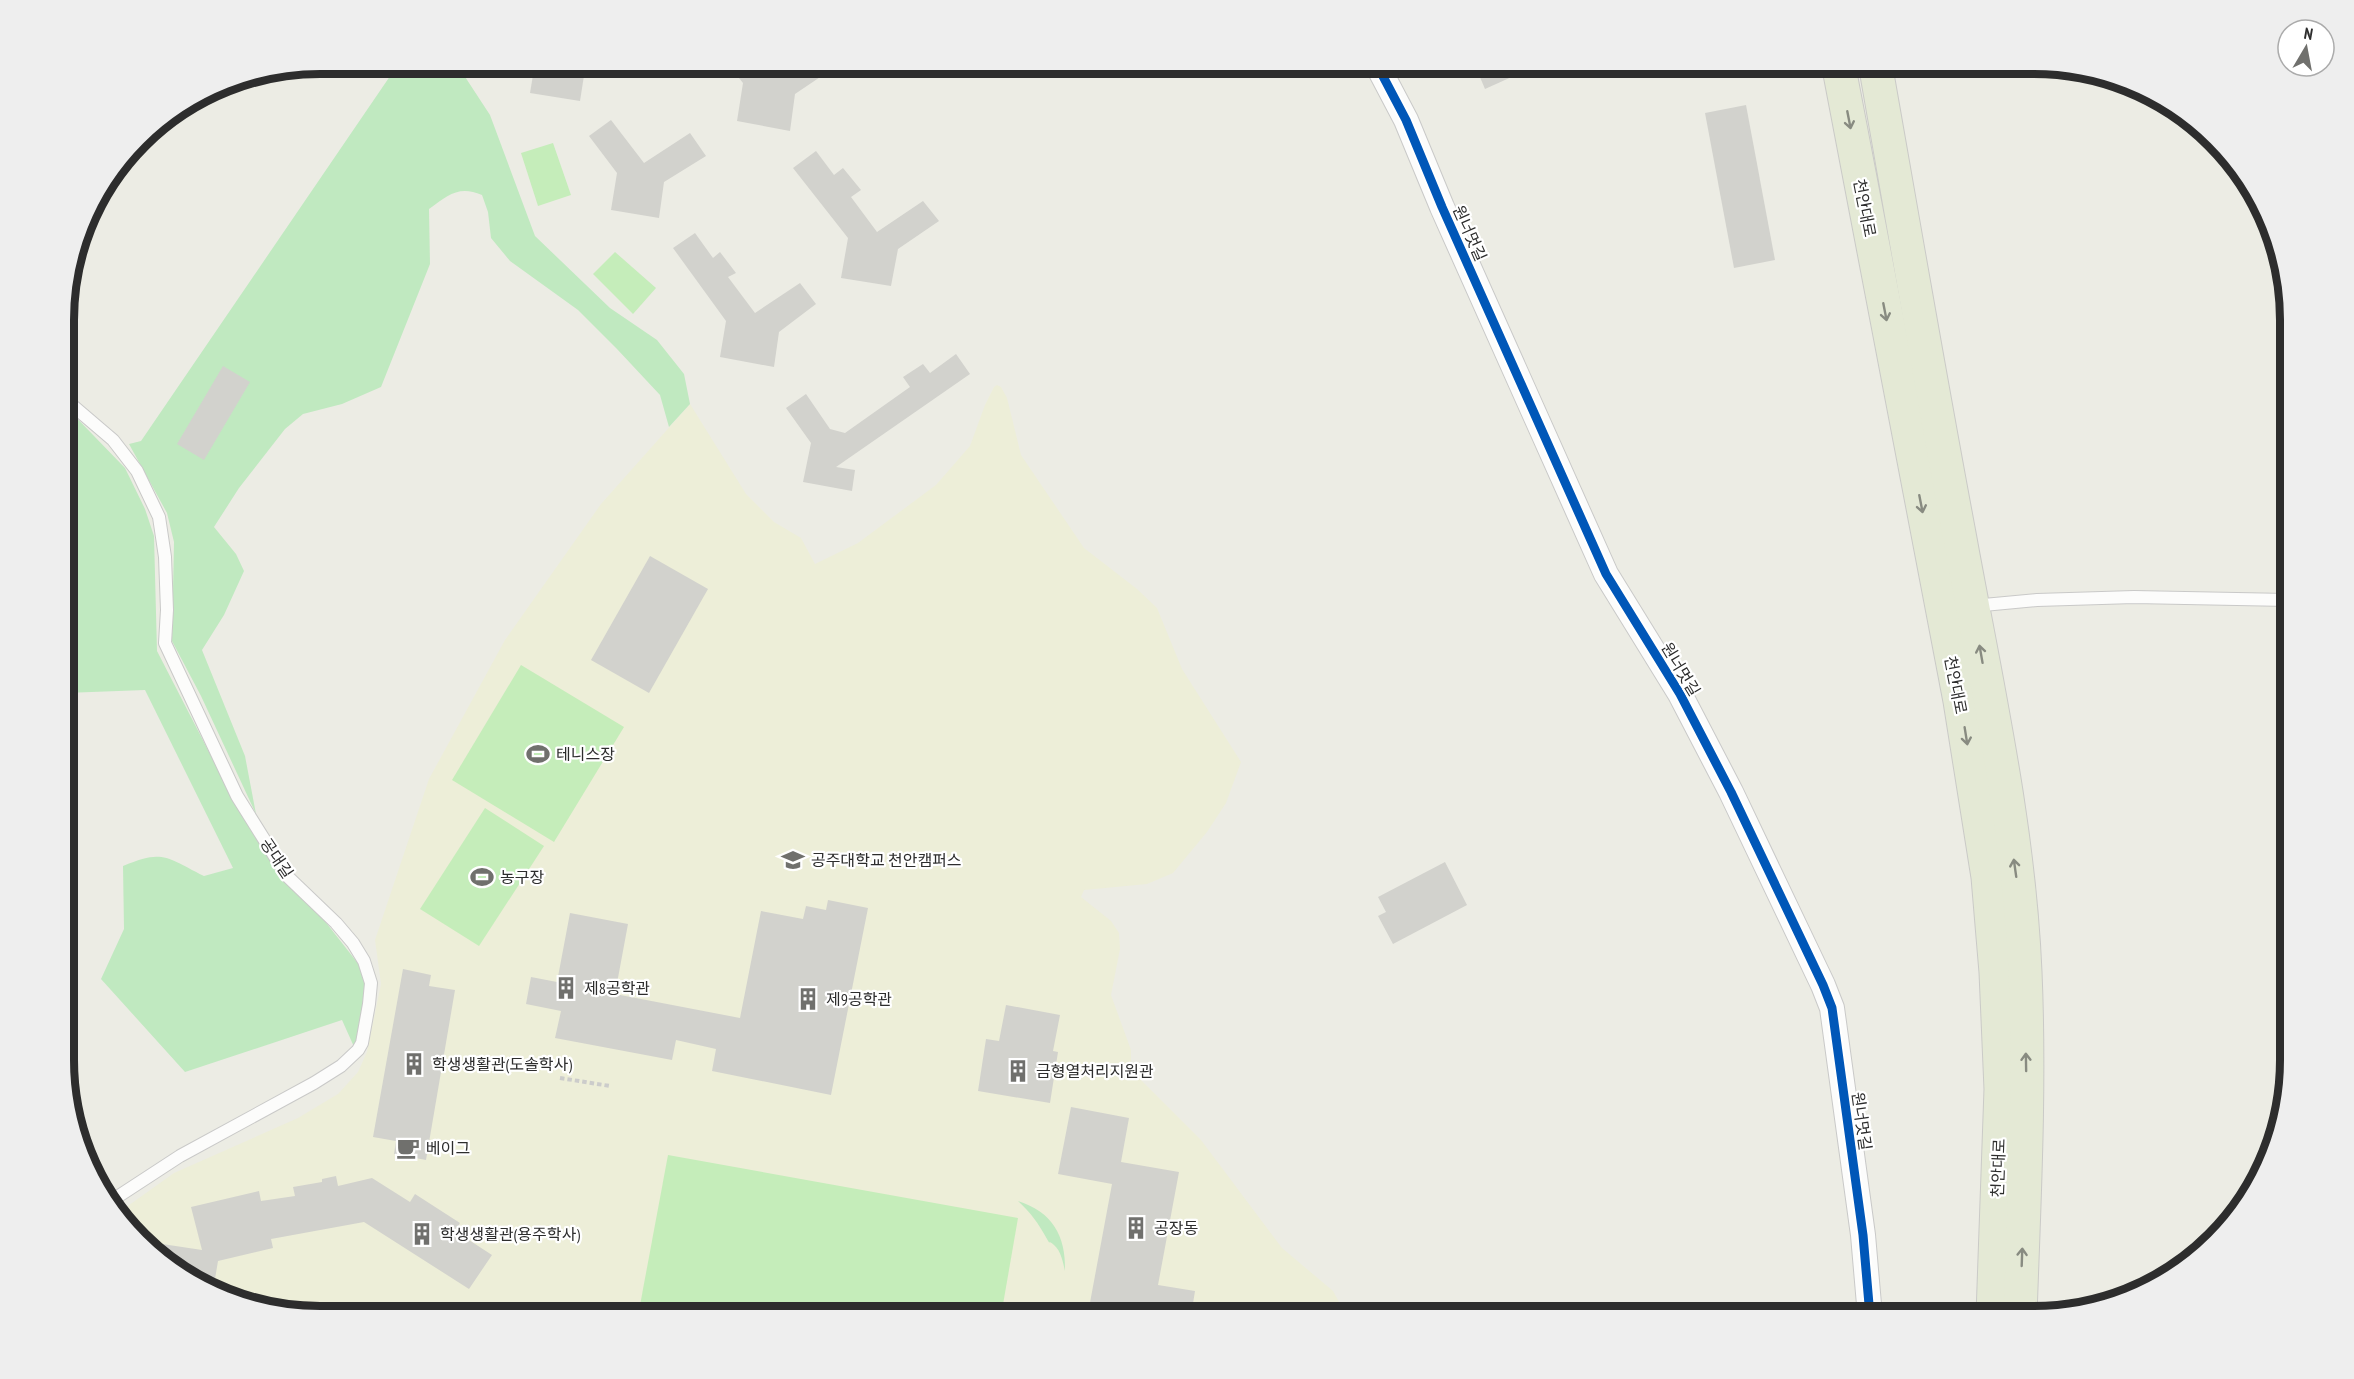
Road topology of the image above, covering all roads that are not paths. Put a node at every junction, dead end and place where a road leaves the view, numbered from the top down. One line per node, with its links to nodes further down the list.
1 (1384, 74): 8 (street, 원너멋길)
2 (1840, 74): 9 (main road, 천안대로, one-way to 9)
3 (1877, 74): 6 (main road, 천안대로)
4 (74, 407): 7 (lane, 공대길)
5 (2280, 600): 6 (lane)
6 (1972, 606): 10 (main road, 천안대로, one-way to 6)
7 (116, 1198)
8 (1869, 1306)
9 (1993, 1306)
10 (2020, 1306)

